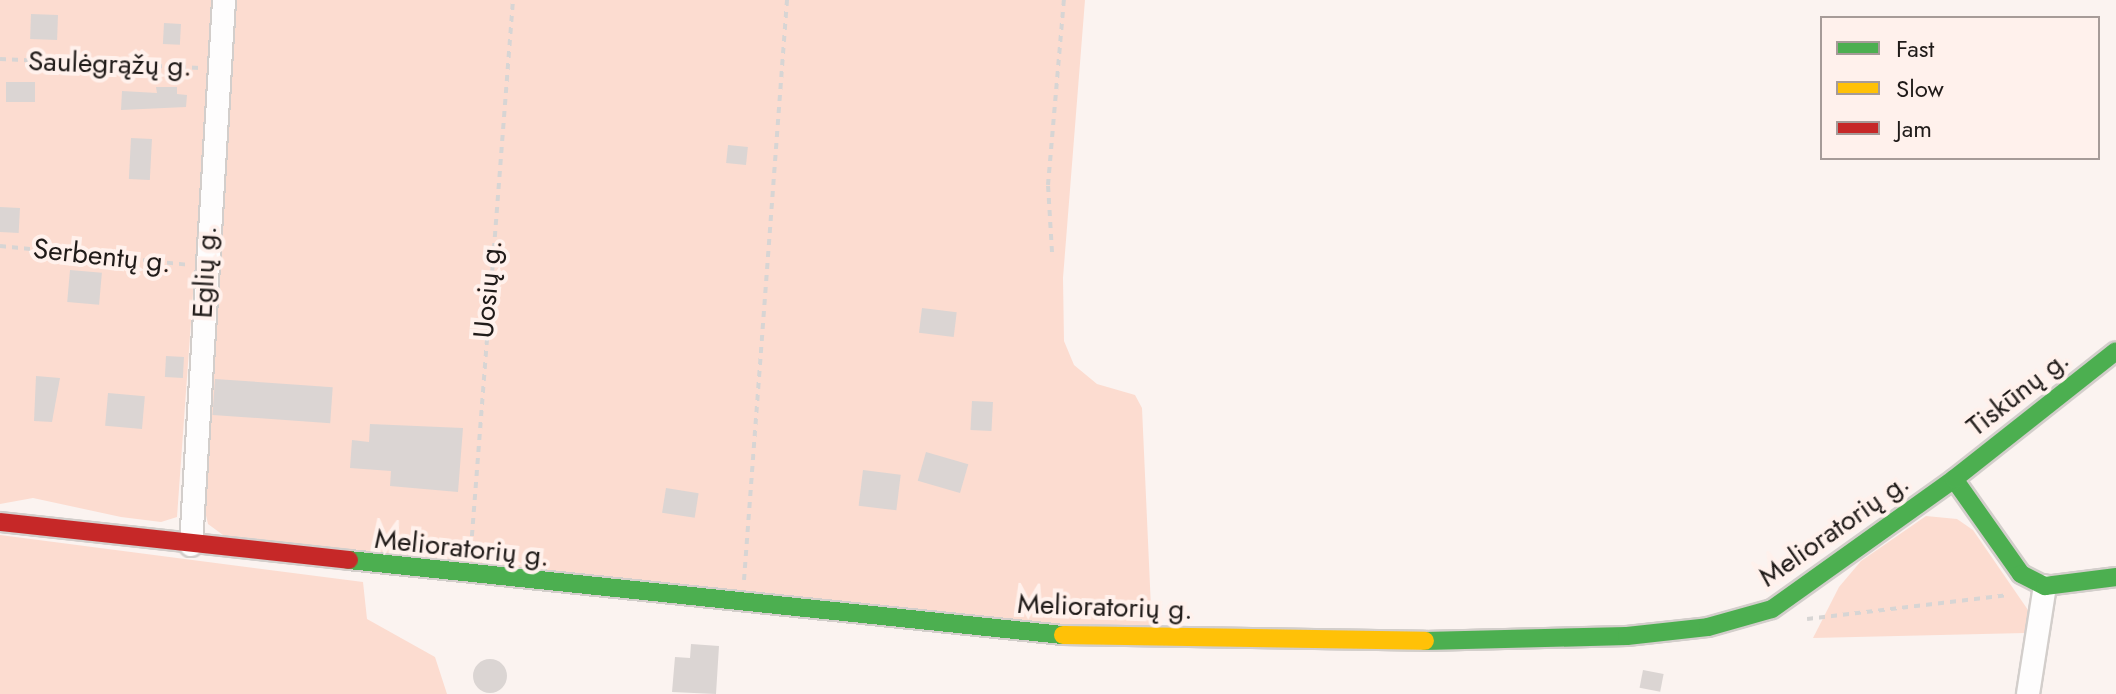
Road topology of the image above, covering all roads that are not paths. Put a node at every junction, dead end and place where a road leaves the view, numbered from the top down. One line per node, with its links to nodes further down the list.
1 (224, 0): 5 (street, Eglių g.)
2 (2116, 351): 3 (main road, Tiskūnų g.)
3 (1954, 479): 5 (main road, Melioratorių g.); 7 (main road, Melioratorių g.)
4 (0, 522): 5 (main road, Melioratorių g.)
5 (191, 545)
6 (2116, 577): 7 (main road)
7 (2045, 586): 8 (street)
8 (2028, 694)

